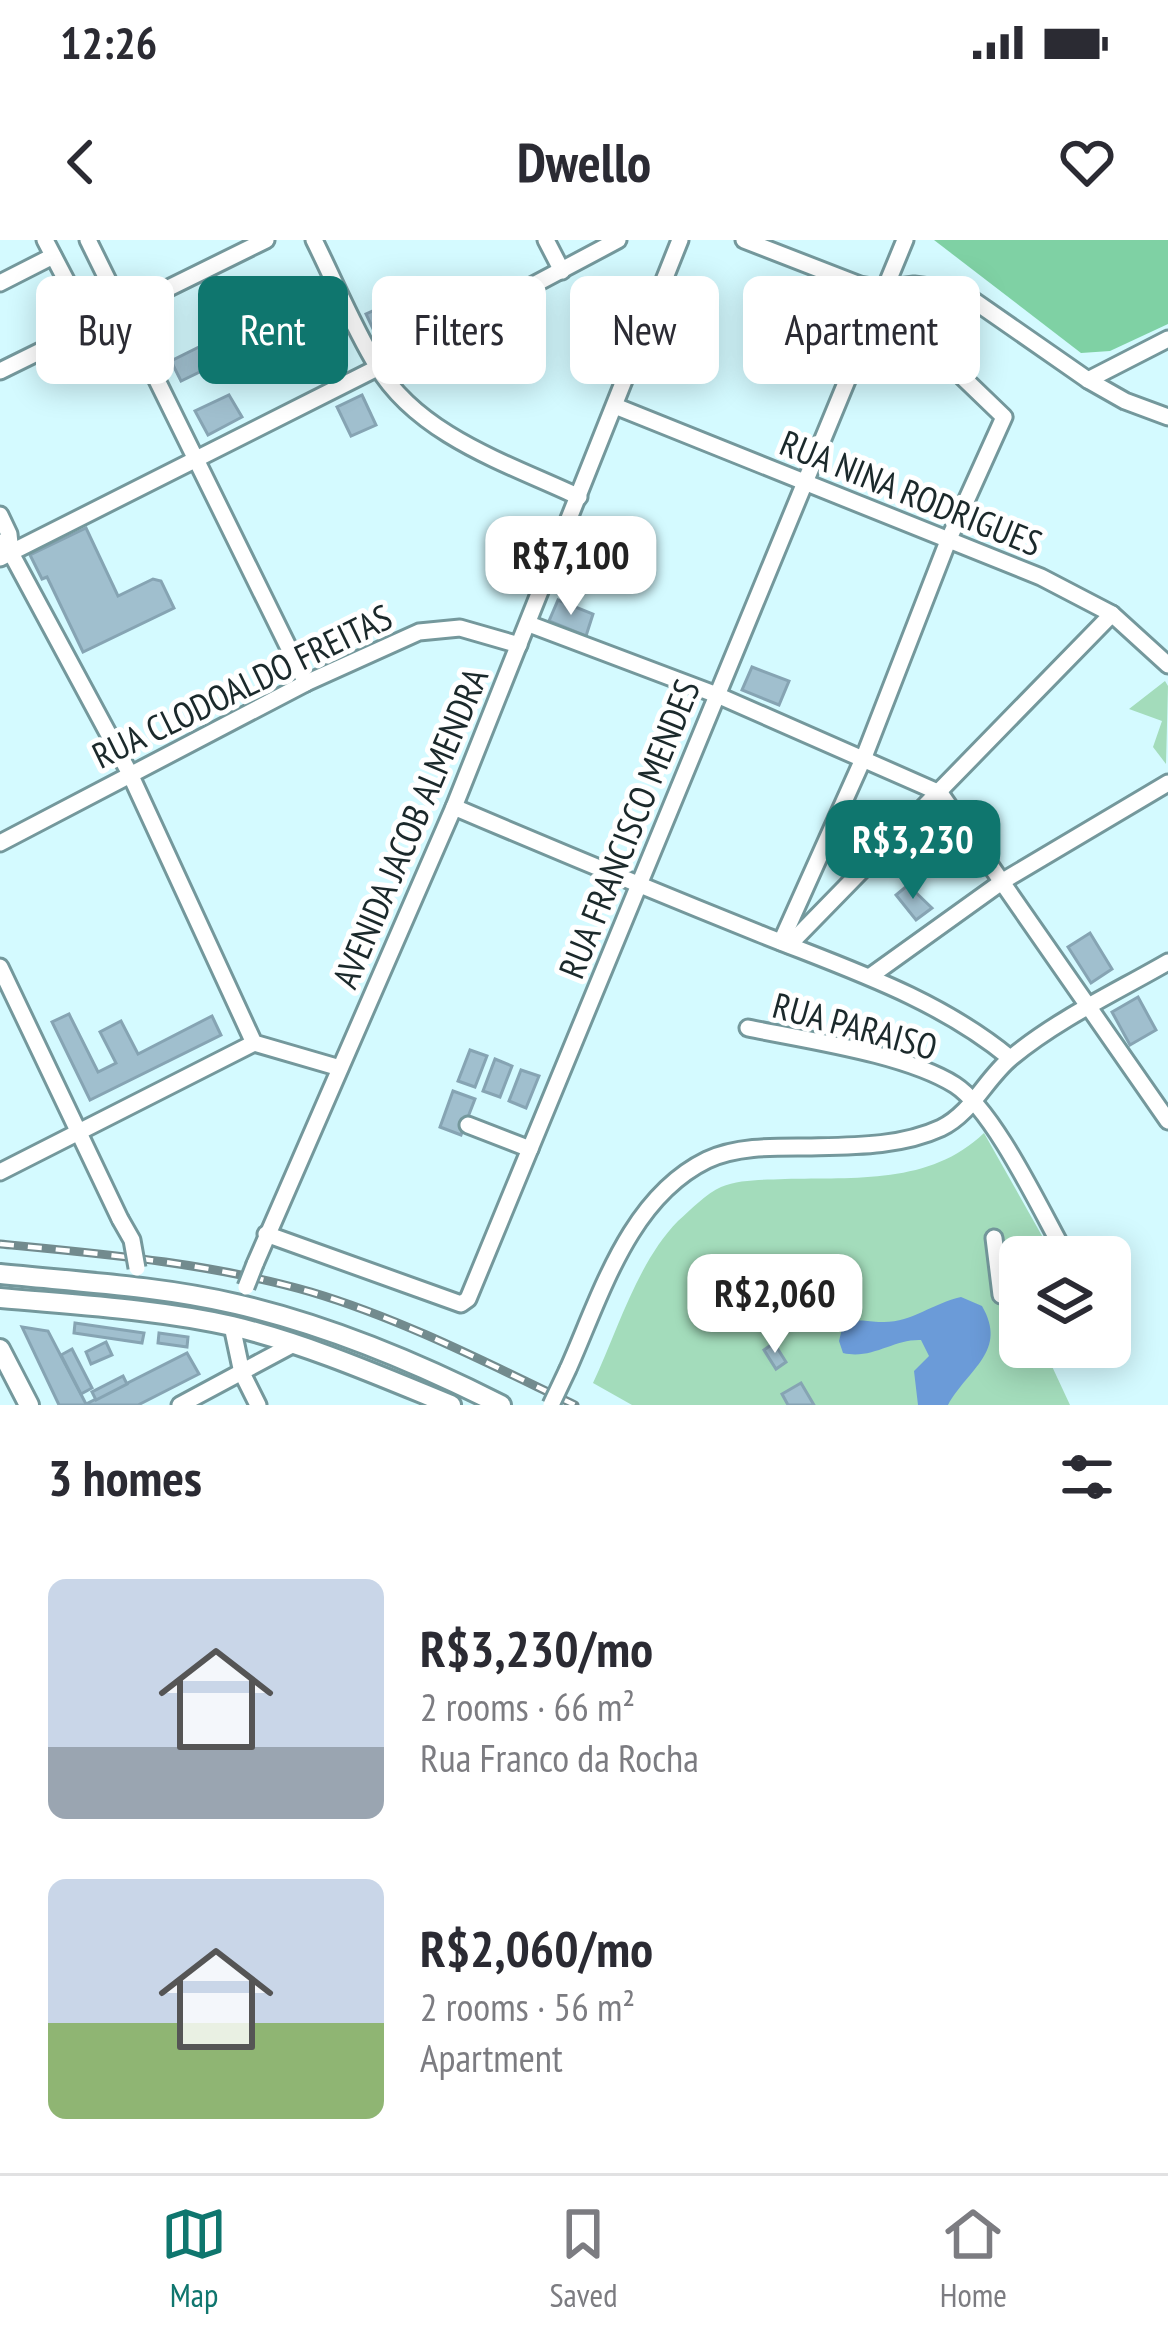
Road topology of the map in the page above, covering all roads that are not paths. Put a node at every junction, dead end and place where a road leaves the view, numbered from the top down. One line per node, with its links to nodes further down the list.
1 (88, 240): 12 (street)
2 (266, 240): 17 (street)
3 (314, 240): 21 (street)
4 (546, 240): 10 (street)
5 (619, 240): 10 (street)
6 (680, 240): 31 (street, AVENIDA JACOB ALMENDRA)
7 (744, 240): 13 (street)
8 (904, 240): 14 (street, RUA FRANCISCO MENDES)
9 (49, 248): 11 (street); 16 (street)
10 (562, 272): 15 (street)
11 (64, 276)
12 (106, 276)
13 (837, 276)
14 (889, 276)
15 (546, 280)
16 (0, 283)
17 (174, 284)
18 (980, 305): 25 (street)
19 (1168, 339): 22 (street)
20 (36, 353): 24 (street)
21 (372, 358)
22 (1113, 364): 25 (street); 30 (street)
23 (372, 370): 33 (street)
24 (0, 371)
25 (1088, 380): 30 (street)
26 (159, 384): 33 (street)
27 (390, 384): 35 (street)
28 (846, 384): 34 (street, RUA FRANCISCO MENDES)
29 (970, 384): 37 (street)
30 (1125, 401): 32 (street)
31 (615, 406): 34 (street, RUA NINA RODRIGUES); 35 (street, AVENIDA JACOB ALMENDRA)
32 (1166, 411)
33 (195, 458): 38 (street); 43 (street)
34 (805, 484): 37 (street, RUA NINA RODRIGUES); 44 (street, RUA FRANCISCO MENDES)
35 (579, 497): 40 (street, AVENIDA JACOB ALMENDRA)
36 (0, 515): 38 (street)
37 (948, 542): 39 (street, RUA NINA RODRIGUES); 45 (street)
38 (4, 551): 46 (street)
39 (1112, 614): 42 (street, RUA NINA RODRIGUES); 48 (street)
40 (530, 624): 41 (street, AVENIDA JACOB ALMENDRA); 44 (street)
41 (520, 646): 43 (street, RUA CLODOALDO FREITAS); 49 (street, AVENIDA JACOB ALMENDRA)
42 (1168, 665)
43 (306, 683): 46 (street, RUA CLODOALDO FREITAS)
44 (717, 695): 45 (street); 52 (street, RUA FRANCISCO MENDES)
45 (863, 757): 48 (street); 53 (street)
46 (130, 774): 50 (street, RUA CLODOALDO FREITAS); 59 (street)
47 (1168, 783): 51 (street)
48 (940, 793): 51 (street); 53 (street)
49 (454, 807): 52 (street); 61 (street, AVENIDA JACOB ALMENDRA)
50 (0, 842)
51 (1003, 881): 56 (street); 57 (street)
52 (639, 884): 53 (street); 66 (street, RUA FRANCISCO MENDES)
53 (785, 943): 56 (street)
54 (1168, 962): 57 (street)
55 (0, 968): 65 (street)
56 (872, 975): 60 (street)
57 (1087, 1008): 60 (street); 63 (street)
58 (748, 1028): 62 (street, RUA PARAISO)
59 (254, 1043): 61 (street); 65 (street)
60 (1010, 1058): 62 (street)
61 (340, 1068): 68 (street, AVENIDA JACOB ALMENDRA)
62 (973, 1101): 69 (street, RUA PARAISO); 85 (street, bridge)
63 (1168, 1121)
64 (468, 1125): 66 (street)
65 (78, 1134): 67 (street); 72 (street, bridge)
66 (530, 1149): 68 (street, RUA FRANCISCO MENDES)
67 (0, 1172)
68 (266, 1234): 74 (street, AVENIDA JACOB ALMENDRA, bridge)
69 (1055, 1236)
70 (991, 1240): 73 (street)
71 (0, 1274): 72 (main road)
72 (137, 1278): 74 (main road)
73 (997, 1289)
74 (243, 1296): 76 (main road); 84 (main road)
75 (0, 1298): 76 (main road)
76 (232, 1326): 77 (main road); 79 (street)
77 (292, 1345): 79 (street); 83 (main road)
78 (0, 1349): 80 (main road)
79 (242, 1373): 81 (street); 82 (street)
80 (29, 1405)
81 (180, 1405)
82 (259, 1405)
83 (451, 1405)
84 (501, 1405)
85 (551, 1405)

